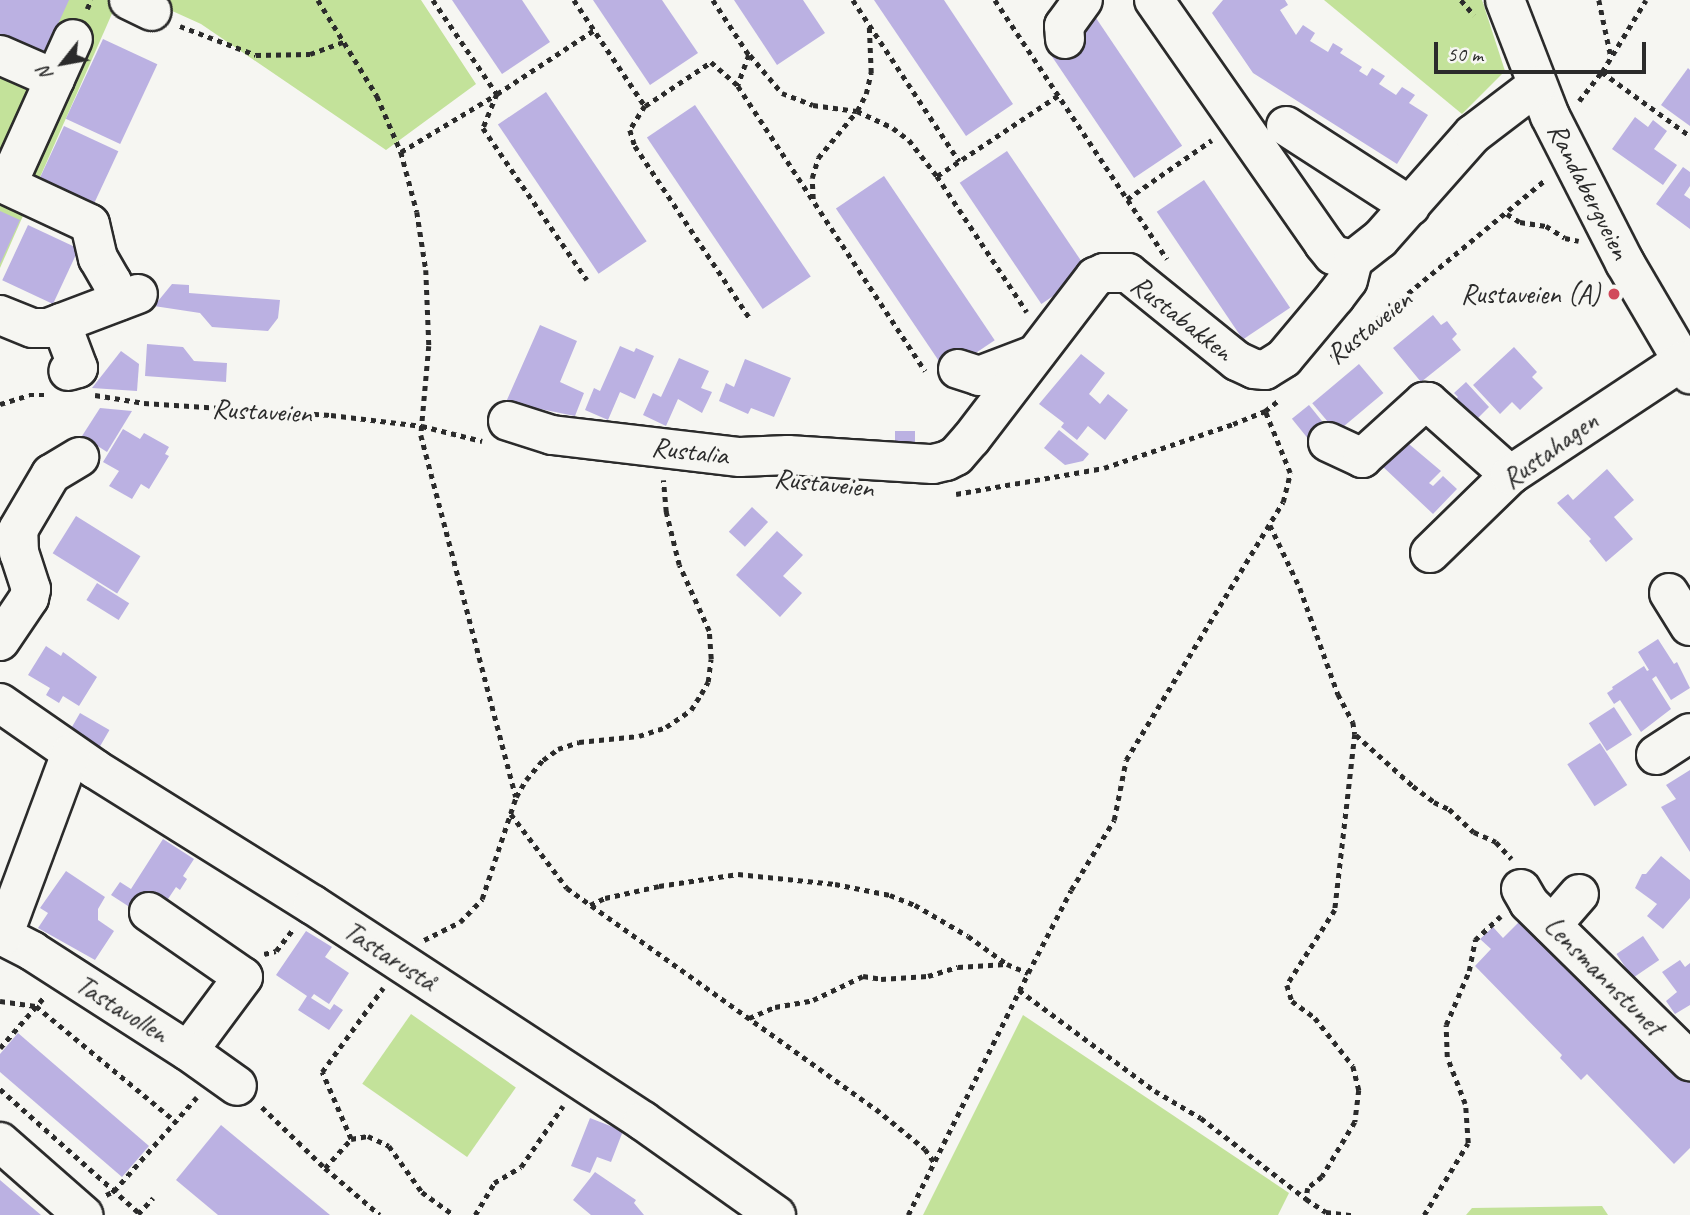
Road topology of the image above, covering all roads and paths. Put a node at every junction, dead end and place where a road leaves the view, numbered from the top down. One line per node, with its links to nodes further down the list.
1 (318, 0): 17 (path)
2 (433, 0): 25 (path)
3 (574, 0): 14 (path)
4 (713, 0): 19 (path)
5 (853, 0): 13 (path)
6 (995, 0): 26 (path)
7 (1083, 0): 16 (street)
8 (1154, 0): 43 (street)
9 (1505, 0): 24 (street, Randabergveien)
10 (1599, 0): 20 (path)
11 (1646, 0): 20 (path)
12 (141, 6): 17 (path)
13 (869, 25): 29 (path); 34 (path)
14 (594, 30): 25 (path); 27 (path)
15 (74, 39): 22 (street)
16 (1065, 39)
17 (346, 41): 32 (path)
18 (0, 55): 22 (street)
19 (750, 55): 23 (path); 29 (path)
20 (1611, 57): 21 (path)
21 (1602, 72): 28 (path); 31 (path)
22 (55, 79): 37 (street)
23 (738, 86): 27 (path); 39 (path)
24 (1536, 86): 40 (street, Rustabakken); 51 (street, Randabergveien)
25 (497, 94): 32 (path); 45 (path)
26 (1059, 95): 34 (path); 38 (path)
27 (645, 106): 47 (path)
28 (1568, 108)
29 (857, 111): 35 (path); 39 (path)
30 (1286, 126): 40 (street)
31 (1690, 136)
32 (401, 152): 57 (path)
33 (1187, 158): 38 (path)
34 (959, 161): 35 (path)
35 (937, 176): 49 (path)
36 (1548, 177): 41 (path, Rustaveien)
37 (3, 183): 48 (street)
38 (1127, 199): 44 (path)
39 (813, 200): 52 (path)
40 (1410, 206): 43 (street, Rustabakken)
41 (1507, 214): 42 (path); 50 (path, Rustaveien)
42 (1580, 241)
43 (1353, 260): 49 (street, Rustabakken)
44 (1173, 268)
45 (587, 280)
46 (0, 315): 48 (street)
47 (749, 317)
48 (61, 323): 53 (street)
49 (1040, 347): 52 (street); 58 (street, Rustalia)
50 (1325, 362)
51 (1686, 367): 61 (street, Rustahagen)
52 (943, 372)
53 (68, 387): 55 (path, Rustaveien); 57 (path, Rustaveien)
54 (1282, 397): 56 (path)
55 (0, 404)
56 (1265, 411): 63 (path); 64 (path)
57 (422, 426): 58 (path, Rustaveien); 74 (path)
58 (498, 432)
59 (1328, 442): 61 (street)
60 (79, 457): 68 (street)
61 (1510, 475): 65 (street, Rustahagen)
62 (663, 477): 74 (path)
63 (951, 494)
64 (1270, 524): 71 (path); 84 (path)
65 (1430, 553)
66 (1668, 593): 67 (street)
67 (1690, 626)
68 (0, 641)
69 (0, 703): 72 (street, Tastarustå)
70 (1690, 733): 73 (street)
71 (1355, 734): 77 (path); 103 (path)
72 (71, 753): 81 (street, Tastavollen); 82 (street, Tastarustå)
73 (1656, 755)
74 (516, 797): 75 (path)
75 (510, 813): 78 (path); 82 (path)
76 (1579, 894): 80 (street)
77 (1516, 898): 80 (street, Lensmannstunet); 112 (path)
78 (589, 905): 83 (path); 88 (path)
79 (149, 912): 90 (street)
80 (1552, 925): 91 (street, Lensmannstunet)
81 (2, 937): 90 (street, Tastavollen)
82 (399, 961): 92 (street, Tastarustå); 97 (path)
83 (1007, 964): 84 (path); 88 (path)
84 (1028, 973): 85 (path)
85 (1019, 990): 99 (path); 103 (path)
86 (0, 1002): 87 (path)
87 (36, 1006): 89 (path); 96 (path)
88 (749, 1018): 99 (path)
89 (0, 1048)
90 (188, 1051): 93 (street, Tastavollen)
91 (1690, 1061)
92 (581, 1080): 108 (path); 109 (street, Tastarustå)
93 (237, 1086): 100 (path)
94 (0, 1089): 104 (path)
95 (195, 1100): 96 (path)
96 (175, 1121): 101 (path)
97 (351, 1139): 100 (path); 107 (path)
98 (0, 1142): 105 (street)
99 (934, 1162): 110 (path)
100 (325, 1168): 106 (path)
101 (125, 1179)
102 (153, 1198): 104 (path)
103 (1306, 1199): 111 (path)
104 (138, 1214)
105 (83, 1215)
106 (380, 1215)
107 (454, 1215)
108 (475, 1215)
109 (776, 1215)
110 (908, 1215)
111 (1352, 1215)
112 (1424, 1215)

